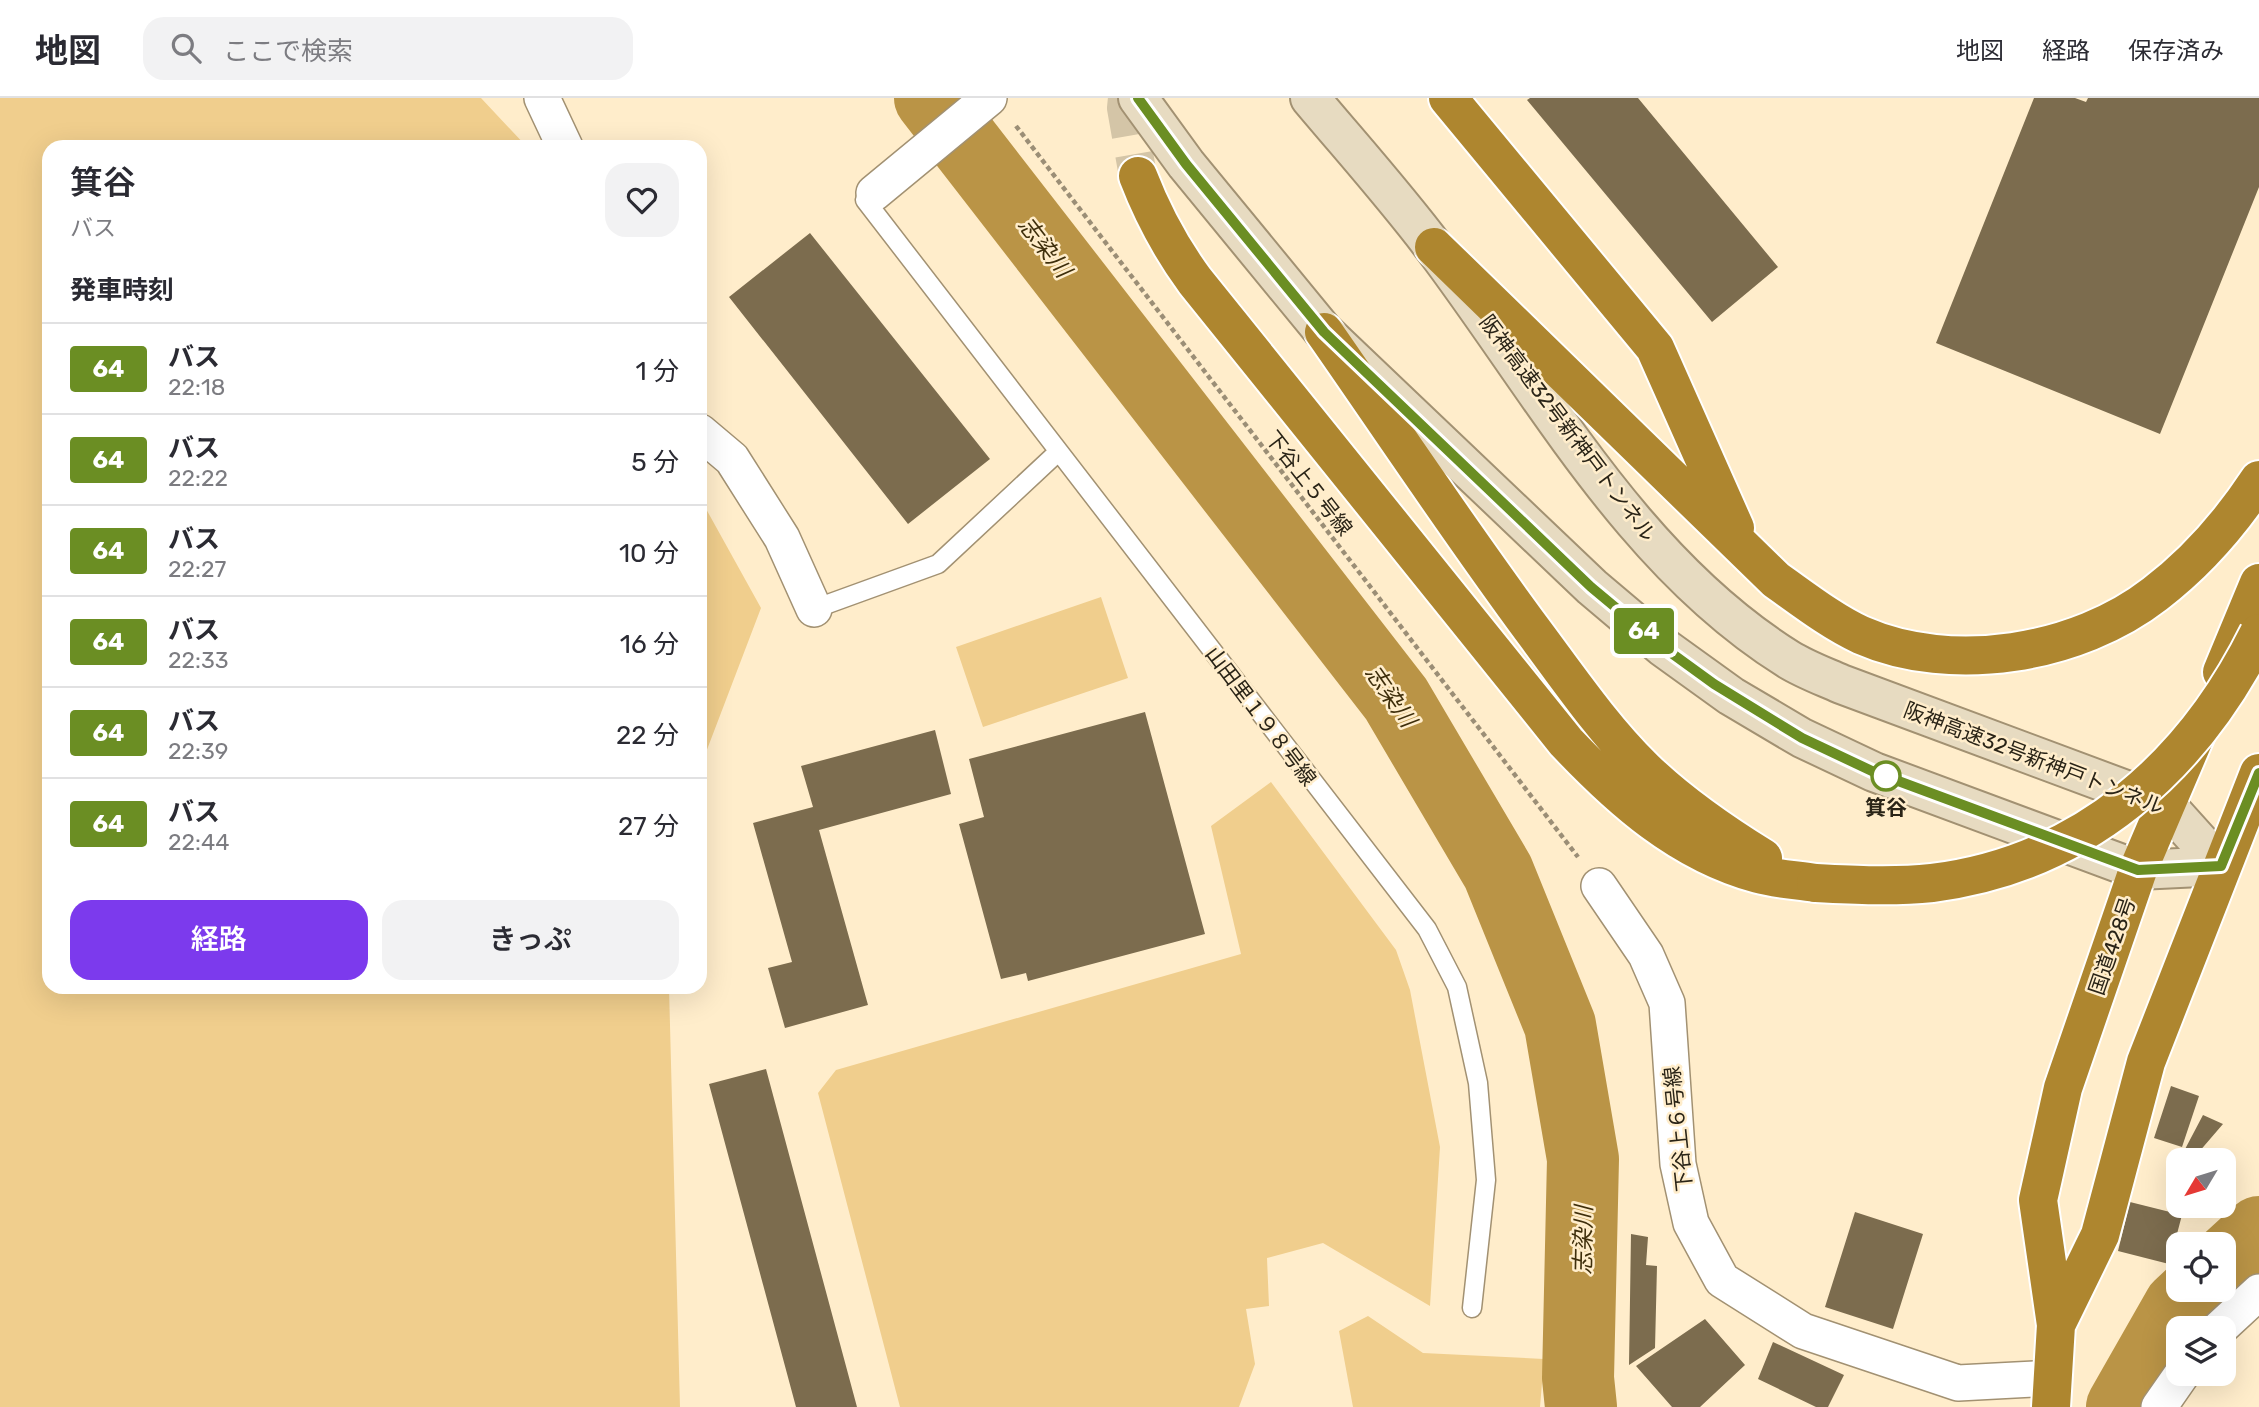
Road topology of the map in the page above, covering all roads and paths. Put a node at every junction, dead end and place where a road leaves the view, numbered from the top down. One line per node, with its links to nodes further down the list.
1 (542, 98): 6 (street)
2 (1138, 98): 10 (street)
3 (1310, 98): 9 (street, 阪神高速32号新神戸トンネル)
4 (1448, 98): 14 (highway)
5 (1000, 109): 8 (street); 23 (path, 下谷上５号線)
6 (562, 140)
7 (1138, 176): 22 (highway)
8 (874, 193): 12 (lane, 山田里１９８号線)
9 (1434, 247): 14 (highway); 19 (street, 阪神高速32号新神戸トンネル)
10 (1324, 332): 21 (street); 22 (highway)
11 (707, 438): 16 (street)
12 (1058, 452): 16 (lane); 25 (lane, 山田里１９８号線)
13 (2259, 480): 14 (highway)
14 (1743, 546)
15 (2259, 583): 19 (highway, 国道428号)
16 (814, 609)
17 (2259, 634): 22 (highway, bridge)
18 (2259, 773): 20 (highway, 国道428号)
19 (2166, 805): 20 (street, 阪神高速32号新神戸トンネル); 21 (highway, 国道428号)
20 (2221, 866): 21 (street); 27 (highway, 国道428号)
21 (2138, 870): 27 (highway, 国道428号)
22 (1816, 883)
23 (1600, 886): 29 (street, 下谷上６号線)
24 (2259, 1292): 26 (street)
25 (1472, 1308)
26 (2233, 1316)
27 (2056, 1325): 29 (highway, 国道428号)
28 (2174, 1386): 30 (street)
29 (2052, 1393)
30 (2159, 1407)

